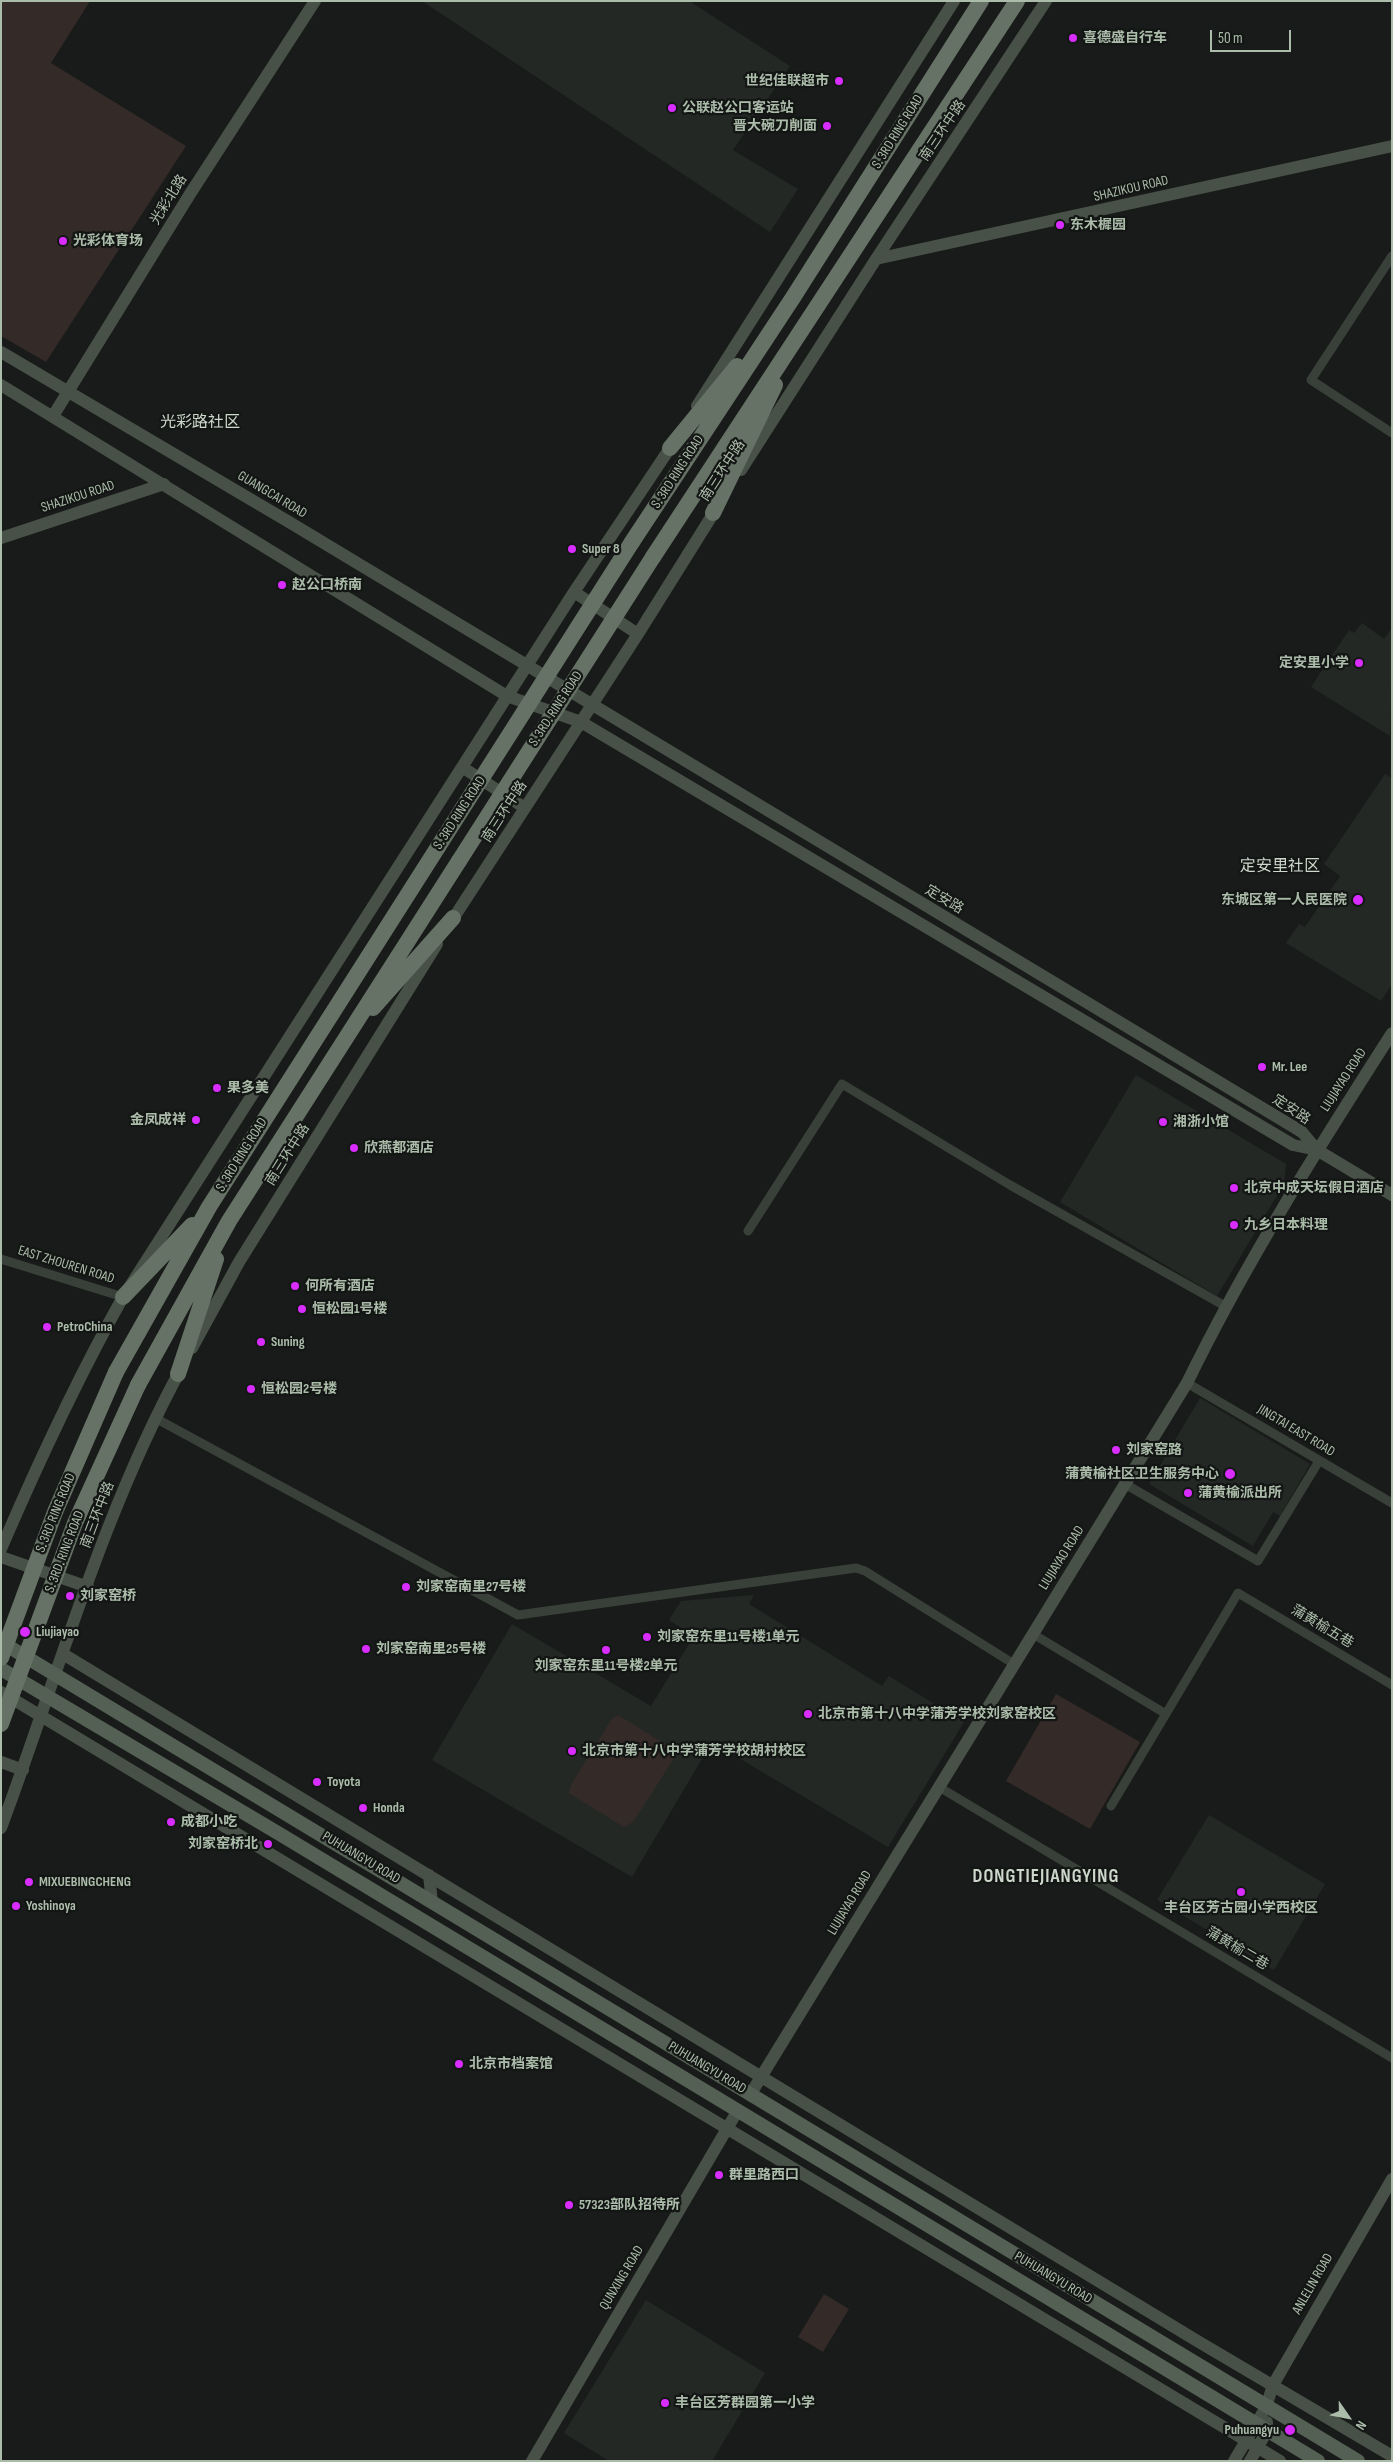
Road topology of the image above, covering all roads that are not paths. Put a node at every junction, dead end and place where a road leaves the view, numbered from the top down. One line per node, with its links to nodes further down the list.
1 (315, 1): 13 (street, 光彩北路)
2 (954, 1): 16 (street)
3 (981, 1): 9 (highway, S. 3RD RING ROAD)
4 (1017, 1): 10 (highway, S. 3RD RING ROAD)
5 (1046, 1): 8 (street, 南三环中路)
6 (1392, 146): 8 (street, SHAZIKOU ROAD)
7 (1392, 256): 15 (street)
8 (876, 259): 18 (street, 南三环中路)
9 (794, 296): 16 (highway); 35 (highway, S. 3RD RING ROAD, bridge)
10 (804, 325): 18 (highway); 20 (highway, S. 3RD RING ROAD)
11 (1, 352): 13 (street, GUANGCAI ROAD)
12 (1, 385): 14 (street)
13 (68, 392): 14 (street, 光彩北路); 23 (street, GUANGCAI ROAD)
14 (53, 416): 17 (street)
15 (1392, 433)
16 (670, 448): 21 (street)
17 (164, 484): 19 (street, SHAZIKOU ROAD); 24 (street)
18 (713, 514): 22 (street, 南三环中路)
19 (1, 538)
20 (653, 557): 29 (highway, S. 3RD. RING ROAD, bridge)
21 (574, 592): 22 (street); 23 (street)
22 (638, 634): 25 (street, 南三环中路)
23 (527, 666): 24 (street); 25 (street, GUANGCAI ROAD)
24 (507, 696): 26 (street, 定安路); 27 (street)
25 (592, 705): 26 (street, 南三环中路); 33 (street, 定安路)
26 (581, 722): 28 (street, 南三环中路); 33 (street, 定安路)
27 (462, 767): 28 (street); 39 (street)
28 (525, 808): 30 (street, 南三环中路)
29 (459, 860): 32 (highway, S. 3RD RING ROAD)
30 (453, 918): 32 (highway); 41 (street, 南三环中路)
31 (1392, 1033): 33 (street, LIUJIAYAO ROAD)
32 (339, 1045): 36 (highway, S. 3RD RING ROAD)
33 (1317, 1150): 34 (street); 40 (street, LIUJIAYAO ROAD)
34 (1392, 1195)
35 (209, 1207): 39 (highway); 54 (highway, S. 3RD RING ROAD, bridge)
36 (229, 1221): 41 (highway); 43 (highway, S. 3RD RING ROAD)
37 (748, 1231): 40 (street)
38 (1, 1259): 39 (street, EAST ZHOUREN ROAD)
39 (123, 1297): 48 (street)
40 (1225, 1306): 42 (street, LIUJIAYAO ROAD)
41 (178, 1374): 44 (street, 南三环中路)
42 (1187, 1383): 45 (street, JINGTAI EAST ROAD); 46 (street, LIUJIAYAO ROAD)
43 (138, 1385): 63 (highway, S. 3RD. RING ROAD, bridge)
44 (157, 1420): 50 (street, 南三环中路); 55 (street)
45 (1319, 1461): 46 (street); 47 (street, JINGTAI EAST ROAD)
46 (1125, 1484): 51 (street, LIUJIAYAO ROAD)
47 (1392, 1503)
48 (1, 1549)
49 (1, 1557): 50 (street)
50 (88, 1587): 53 (street, 南三环中路)
51 (1033, 1634): 55 (street, LIUJIAYAO ROAD); 61 (street)
52 (1, 1642): 57 (main road, PUHUANGYU ROAD)
53 (63, 1654): 57 (street, 南三环中路); 69 (street)
54 (1, 1658)
55 (1014, 1664): 66 (street, LIUJIAYAO ROAD)
56 (1, 1669): 60 (main road, PUHUANGYU ROAD)
57 (56, 1675): 60 (street, 南三环中路); 70 (main road, PUHUANGYU ROAD)
58 (1392, 1685): 61 (street, 蒲黄榆五巷)
59 (1, 1692): 62 (street)
60 (49, 1696): 62 (street, 南三环中路); 74 (main road, PUHUANGYU ROAD)
61 (1166, 1714): 67 (street)
62 (42, 1716): 65 (street, 南三环中路); 75 (street)
63 (1, 1724)
64 (1, 1762): 65 (street)
65 (23, 1770): 68 (street, 南三环中路)
66 (939, 1787): 71 (street, 蒲黄榆二巷); 72 (street, LIUJIAYAO ROAD)
67 (1111, 1806)
68 (1, 1828)
69 (430, 1875): 70 (street); 72 (street)
70 (432, 1902): 73 (main road, PUHUANGYU ROAD)
71 (1392, 2058)
72 (762, 2076): 73 (street, LIUJIAYAO ROAD); 77 (street)
73 (750, 2095): 78 (main road, PUHUANGYU ROAD)
74 (738, 2110): 75 (street, QUNXING ROAD); 79 (main road, PUHUANGYU ROAD)
75 (728, 2129): 80 (street); 83 (street, QUNXING ROAD)
76 (1392, 2179): 77 (street, ANLELIN ROAD)
77 (1273, 2385): 78 (street, ANLELIN ROAD); 82 (street)
78 (1266, 2407): 79 (street, ANLELIN ROAD); 88 (main road, PUHUANGYU ROAD)
79 (1262, 2427): 80 (street); 81 (street); 87 (main road, PUHUANGYU ROAD)
80 (1246, 2441): 81 (street); 84 (street)
81 (1257, 2448): 85 (street); 86 (street)
82 (1392, 2456)
83 (532, 2461)
84 (1234, 2461)
85 (1250, 2461)
86 (1280, 2461)
87 (1318, 2461)
88 (1358, 2461)

